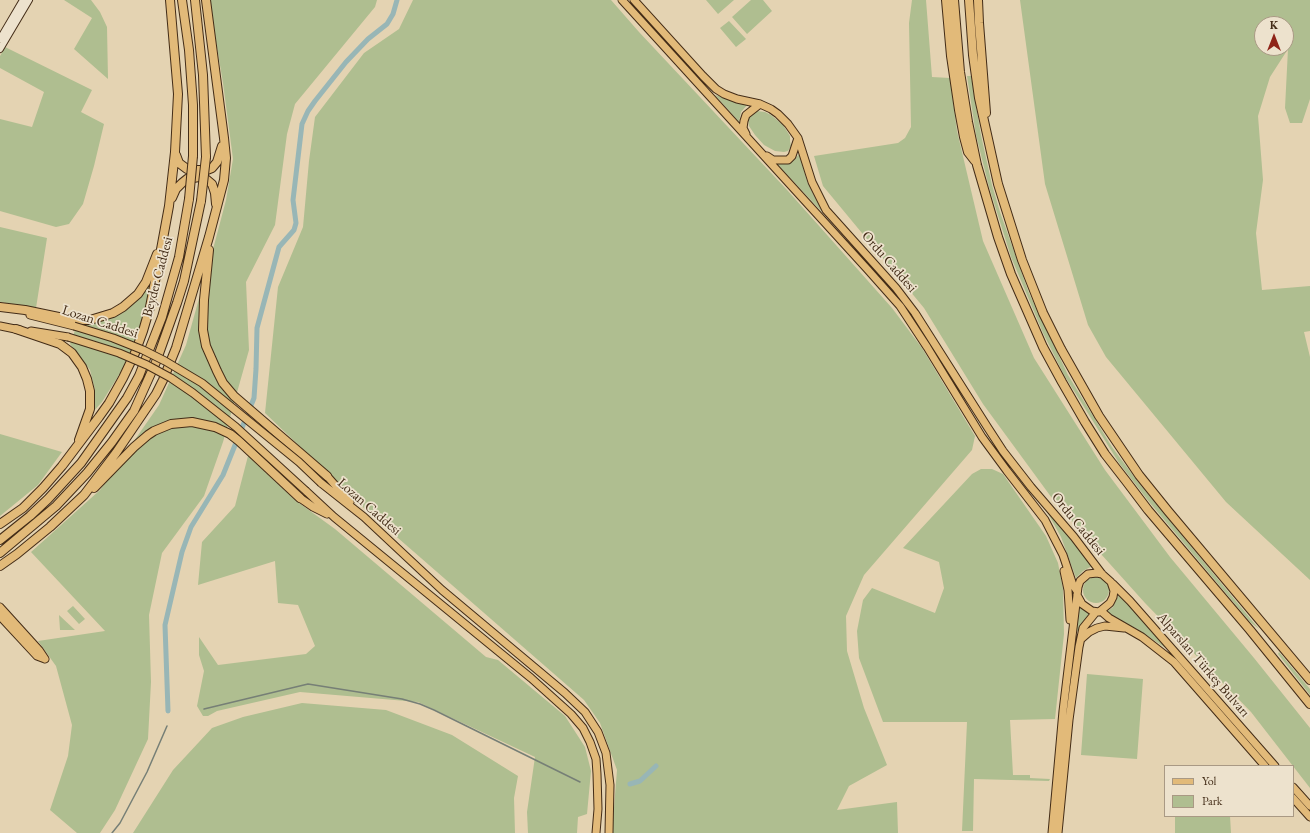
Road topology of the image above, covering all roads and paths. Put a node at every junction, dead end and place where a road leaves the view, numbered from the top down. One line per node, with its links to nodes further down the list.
1 (23, 0): 13 (main road)
2 (29, 0): 14 (main road)
3 (170, 0): 20 (highway)
4 (182, 0): 37 (highway, Beyder Caddesi, bridge)
5 (195, 0): 39 (highway, Beyder Caddesi, bridge)
6 (206, 0): 17 (highway)
7 (622, 0): 18 (main road, Ordu Caddesi)
8 (634, 0): 15 (main road, Ordu Caddesi)
9 (946, 0): 22 (highway)
10 (954, 0): 22 (highway)
11 (969, 0): 16 (highway)
12 (978, 0): 16 (highway)
13 (0, 39)
14 (0, 49)
15 (760, 104): 18 (main road); 19 (main road, Ordu Caddesi)
16 (985, 128): 49 (highway)
17 (224, 138): 20 (highway); 24 (highway)
18 (747, 138): 21 (main road, Ordu Caddesi)
19 (798, 138): 21 (main road); 41 (main road, Ordu Caddesi)
20 (175, 152): 23 (highway)
21 (762, 153): 38 (main road, Ordu Caddesi)
22 (977, 165): 50 (highway)
23 (169, 206): 24 (highway); 26 (highway)
24 (216, 211): 25 (highway)
25 (210, 237): 31 (highway); 32 (highway)
26 (162, 244): 27 (highway); 30 (highway)
27 (0, 307): 35 (main road, Lozan Caddesi, bridge)
28 (0, 326): 29 (main road, Lozan Caddesi)
29 (16, 329): 30 (highway); 34 (main road, Lozan Caddesi, bridge)
30 (78, 446): 36 (highway)
31 (327, 476): 35 (main road)
32 (84, 495): 33 (highway); 40 (highway)
33 (300, 498): 34 (main road)
34 (334, 517): 57 (main road, Lozan Caddesi)
35 (364, 517): 58 (main road, Lozan Caddesi)
36 (0, 524)
37 (0, 540)
38 (1059, 545): 42 (main road, Ordu Caddesi); 48 (main road)
39 (0, 553)
40 (0, 566)
41 (1106, 578): 42 (main road, Ordu Caddesi); 44 (main road); 52 (main road, Alparslan Türkeş Bulvarı)
42 (1077, 593): 44 (main road, Ordu Caddesi); 48 (main road, Ordu Caddesi)
43 (0, 607): 45 (main road)
44 (1099, 612): 46 (main road, Alparslan Türkeş Bulvarı); 47 (main road)
45 (0, 616)
46 (1128, 628): 47 (main road); 51 (main road, Alparslan Türkeş Bulvarı)
47 (1080, 640): 60 (main road)
48 (1072, 646): 59 (main road, Ordu Caddesi)
49 (1310, 680)
50 (1310, 704)
51 (1264, 765)
52 (1274, 765)
53 (1294, 788): 55 (main road)
54 (1294, 799): 56 (main road)
55 (1310, 806)
56 (1310, 817)
57 (596, 833)
58 (609, 833)
59 (1052, 833)
60 (1058, 833)

